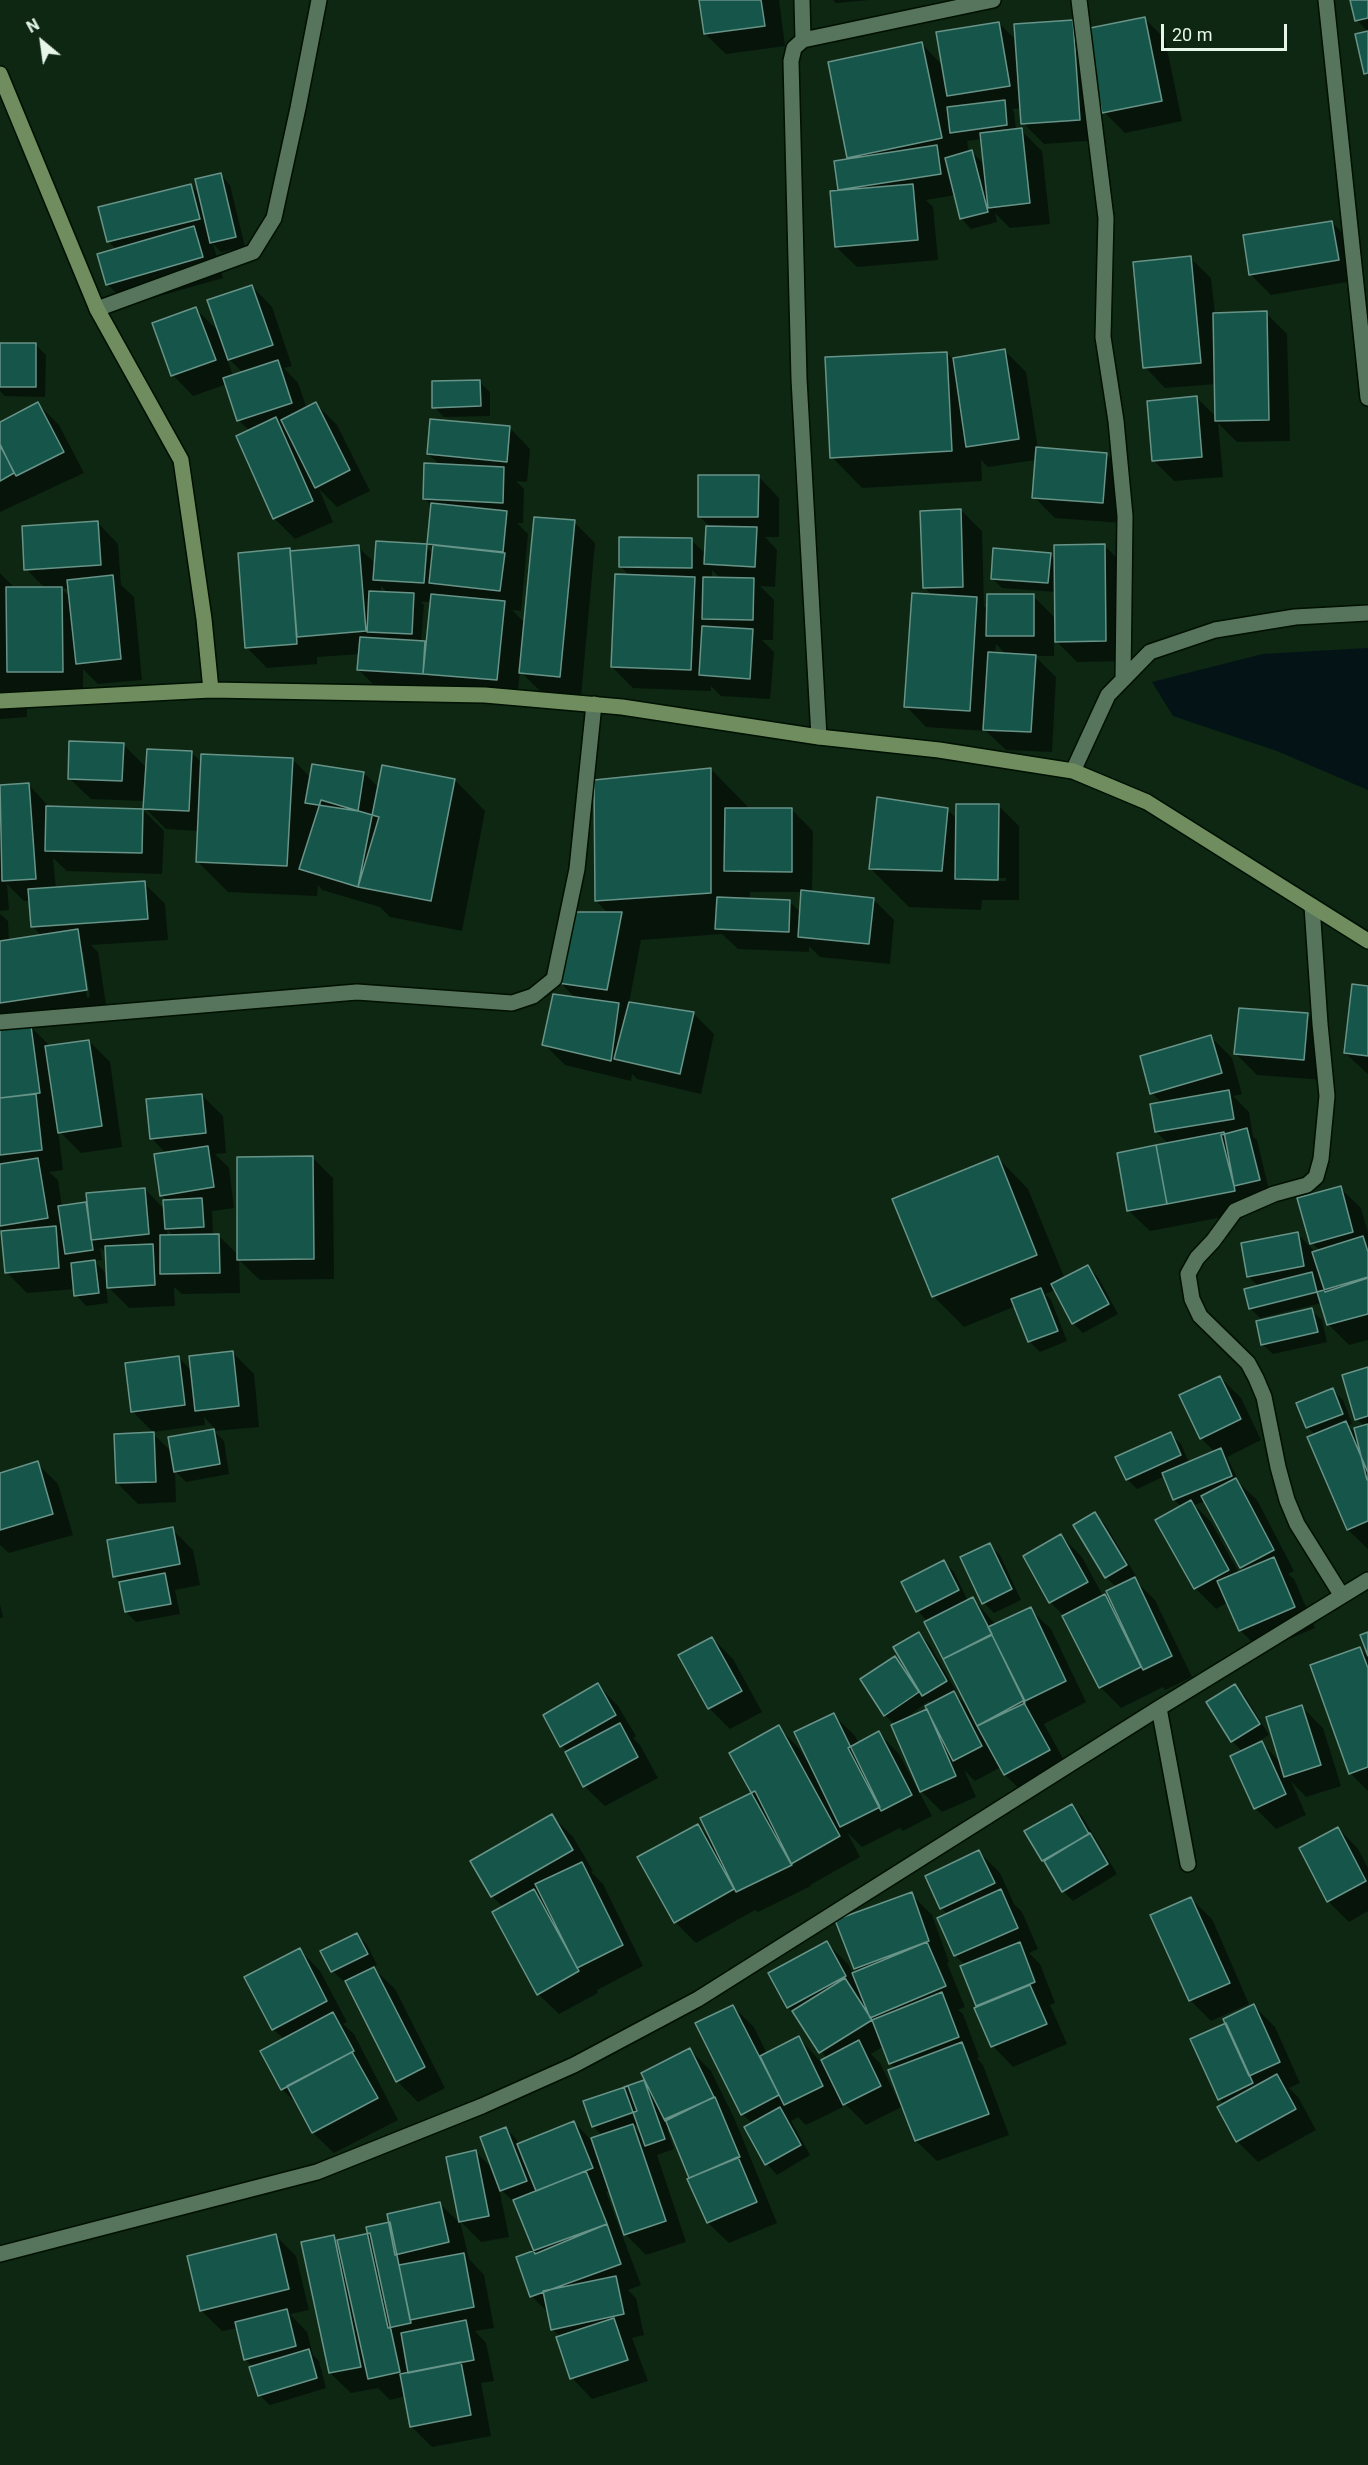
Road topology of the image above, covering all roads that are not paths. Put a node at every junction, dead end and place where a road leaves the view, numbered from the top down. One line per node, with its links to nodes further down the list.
1 (318, 0): 8 (street)
2 (802, 0): 6 (street)
3 (993, 0): 6 (street)
4 (1079, 0): 11 (street)
5 (1326, 0): 9 (street)
6 (803, 40): 15 (street)
7 (0, 74): 8 (main road)
8 (97, 309): 12 (main road)
9 (1368, 398)
10 (1368, 613): 11 (street)
11 (1123, 680): 16 (street)
12 (210, 690): 13 (main road); 14 (main road)
13 (0, 701)
14 (594, 704): 15 (main road); 19 (street)
15 (819, 737): 16 (main road)
16 (1073, 771): 17 (main road)
17 (1312, 906): 18 (main road); 21 (street)
18 (1368, 941)
19 (0, 1022)
20 (1368, 1580): 21 (street)
21 (1342, 1596): 22 (street)
22 (1159, 1708): 23 (street); 24 (street)
23 (1188, 1864)
24 (0, 2254)

